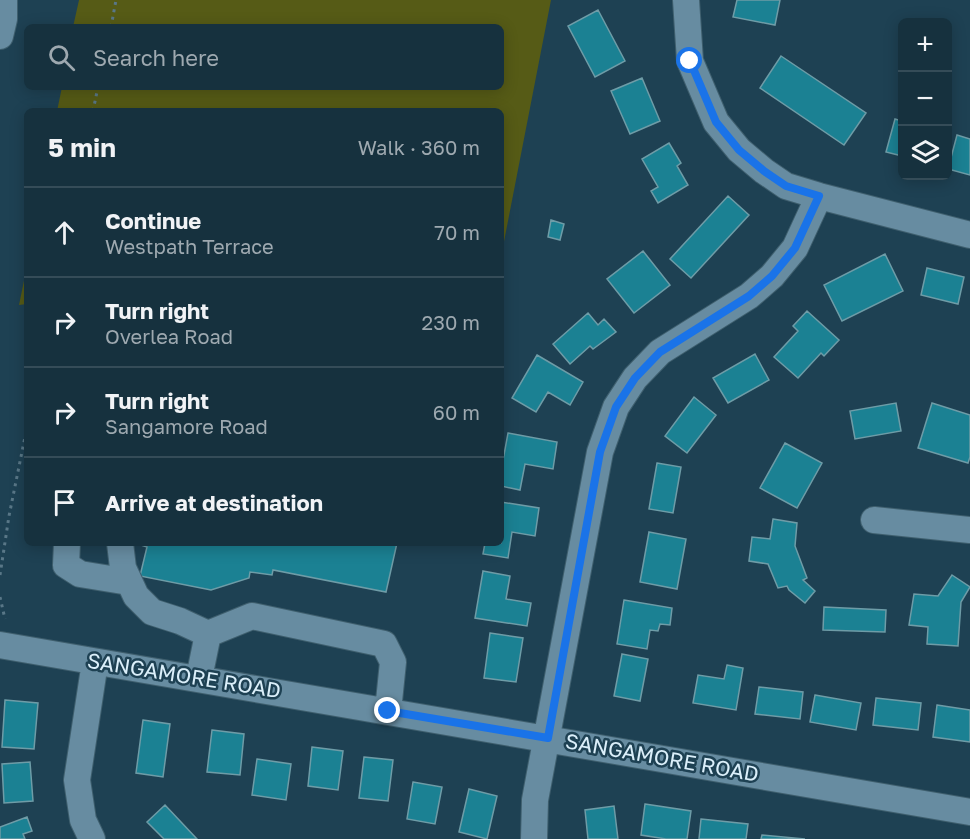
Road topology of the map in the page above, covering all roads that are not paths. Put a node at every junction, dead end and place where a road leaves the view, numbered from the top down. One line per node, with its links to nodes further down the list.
1 (4, 0): 3 (street)
2 (685, 0): 4 (street)
3 (0, 36)
4 (819, 196): 5 (street); 16 (street)
5 (970, 235)
6 (874, 520): 7 (street)
7 (970, 530)
8 (67, 546): 10 (street)
9 (120, 546): 10 (street)
10 (129, 582): 11 (street)
11 (208, 634): 14 (street); 15 (street)
12 (0, 645): 13 (street, SANGAMORE ROAD)
13 (95, 662): 14 (street, SANGAMORE ROAD); 18 (street)
14 (199, 678): 15 (street, SANGAMORE ROAD)
15 (388, 711): 16 (street, SANGAMORE ROAD)
16 (548, 738): 17 (street, SANGAMORE ROAD); 19 (street)
17 (970, 812)
18 (92, 839)
19 (534, 839)

